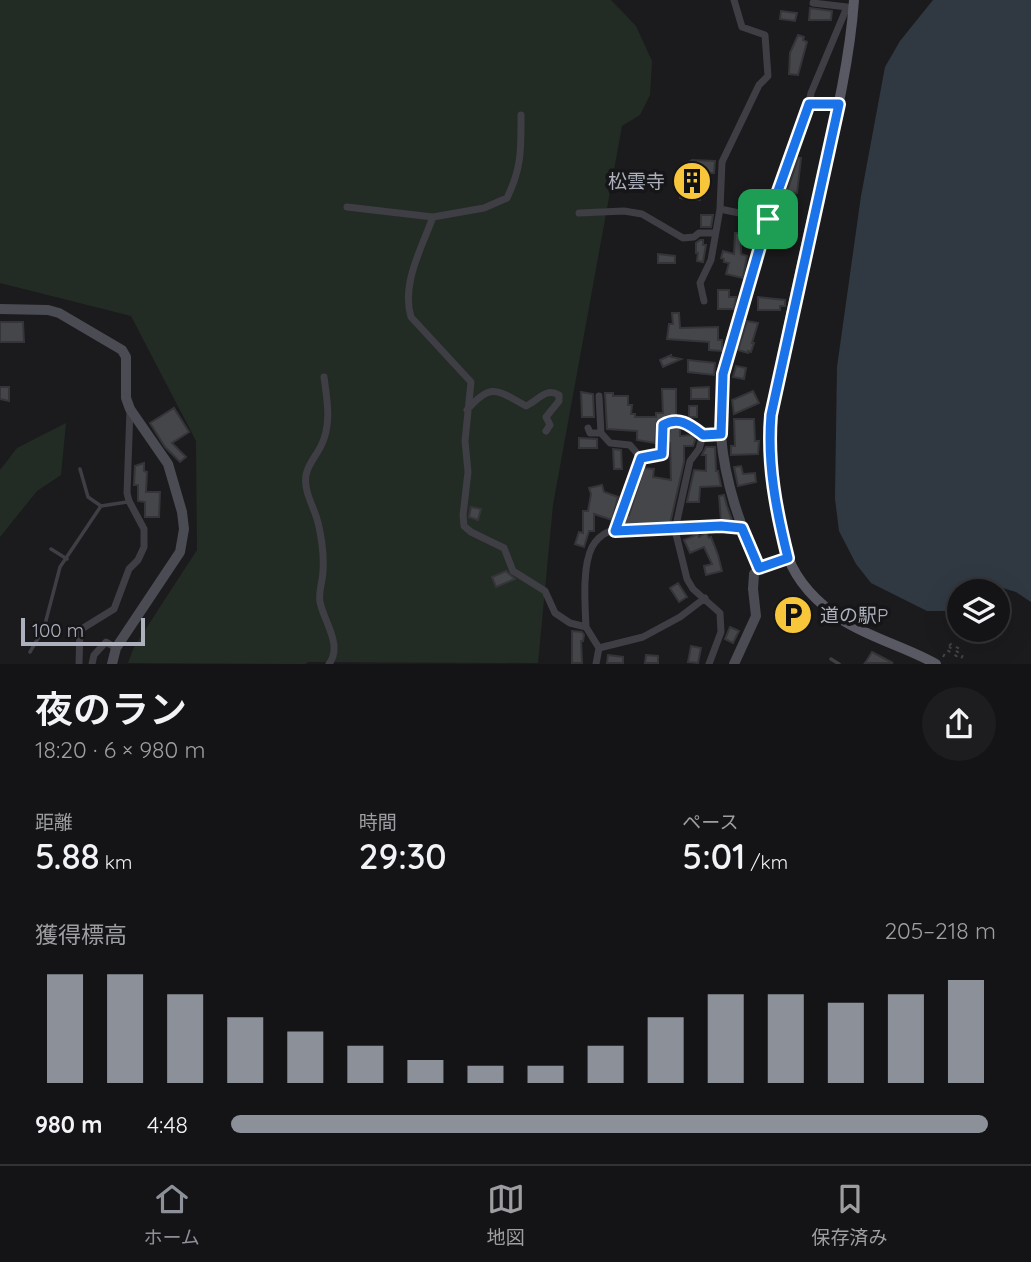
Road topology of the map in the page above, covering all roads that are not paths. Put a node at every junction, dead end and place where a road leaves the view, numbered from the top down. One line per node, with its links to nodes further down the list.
1 (734, 0): 8 (street)
2 (854, 0): 5 (main road)
3 (813, 3): 4 (street)
4 (809, 104): 5 (street); 11 (street)
5 (839, 104): 32 (main road)
6 (521, 116): 10 (street)
7 (347, 207): 10 (street)
8 (720, 209): 11 (street); 12 (street)
9 (579, 213): 12 (street)
10 (433, 217): 18 (street)
11 (768, 219): 22 (street)
12 (715, 233): 13 (street)
13 (704, 300)
14 (0, 309): 17 (street)
15 (324, 377): 44 (street)
16 (599, 396): 21 (street)
17 (130, 409): 26 (street); 37 (street)
18 (467, 411): 20 (street); 36 (street)
19 (588, 428): 21 (street)
20 (546, 430)
21 (601, 432): 24 (street)
22 (721, 434): 23 (street); 28 (street)
23 (703, 435): 24 (street); 29 (street)
24 (641, 458): 30 (street)
25 (80, 469): 27 (lane)
26 (129, 501): 27 (lane); 41 (street)
27 (101, 506): 33 (lane)
28 (742, 528): 29 (street); 34 (street)
29 (675, 530): 30 (street); 35 (street)
30 (615, 531): 36 (street)
31 (51, 549): 33 (lane)
32 (788, 558): 34 (street); 49 (main road)
33 (67, 559): 39 (lane)
34 (759, 568): 47 (street)
35 (705, 598): 38 (street); 46 (street)
36 (586, 627): 38 (street)
37 (116, 648): 42 (street); 43 (street)
38 (598, 648): 45 (street)
39 (30, 652)
40 (831, 659): 48 (lane)
41 (79, 663)
42 (92, 663)
43 (112, 663)
44 (329, 663)
45 (596, 663)
46 (709, 663)
47 (734, 663)
48 (839, 663)
49 (937, 663)

